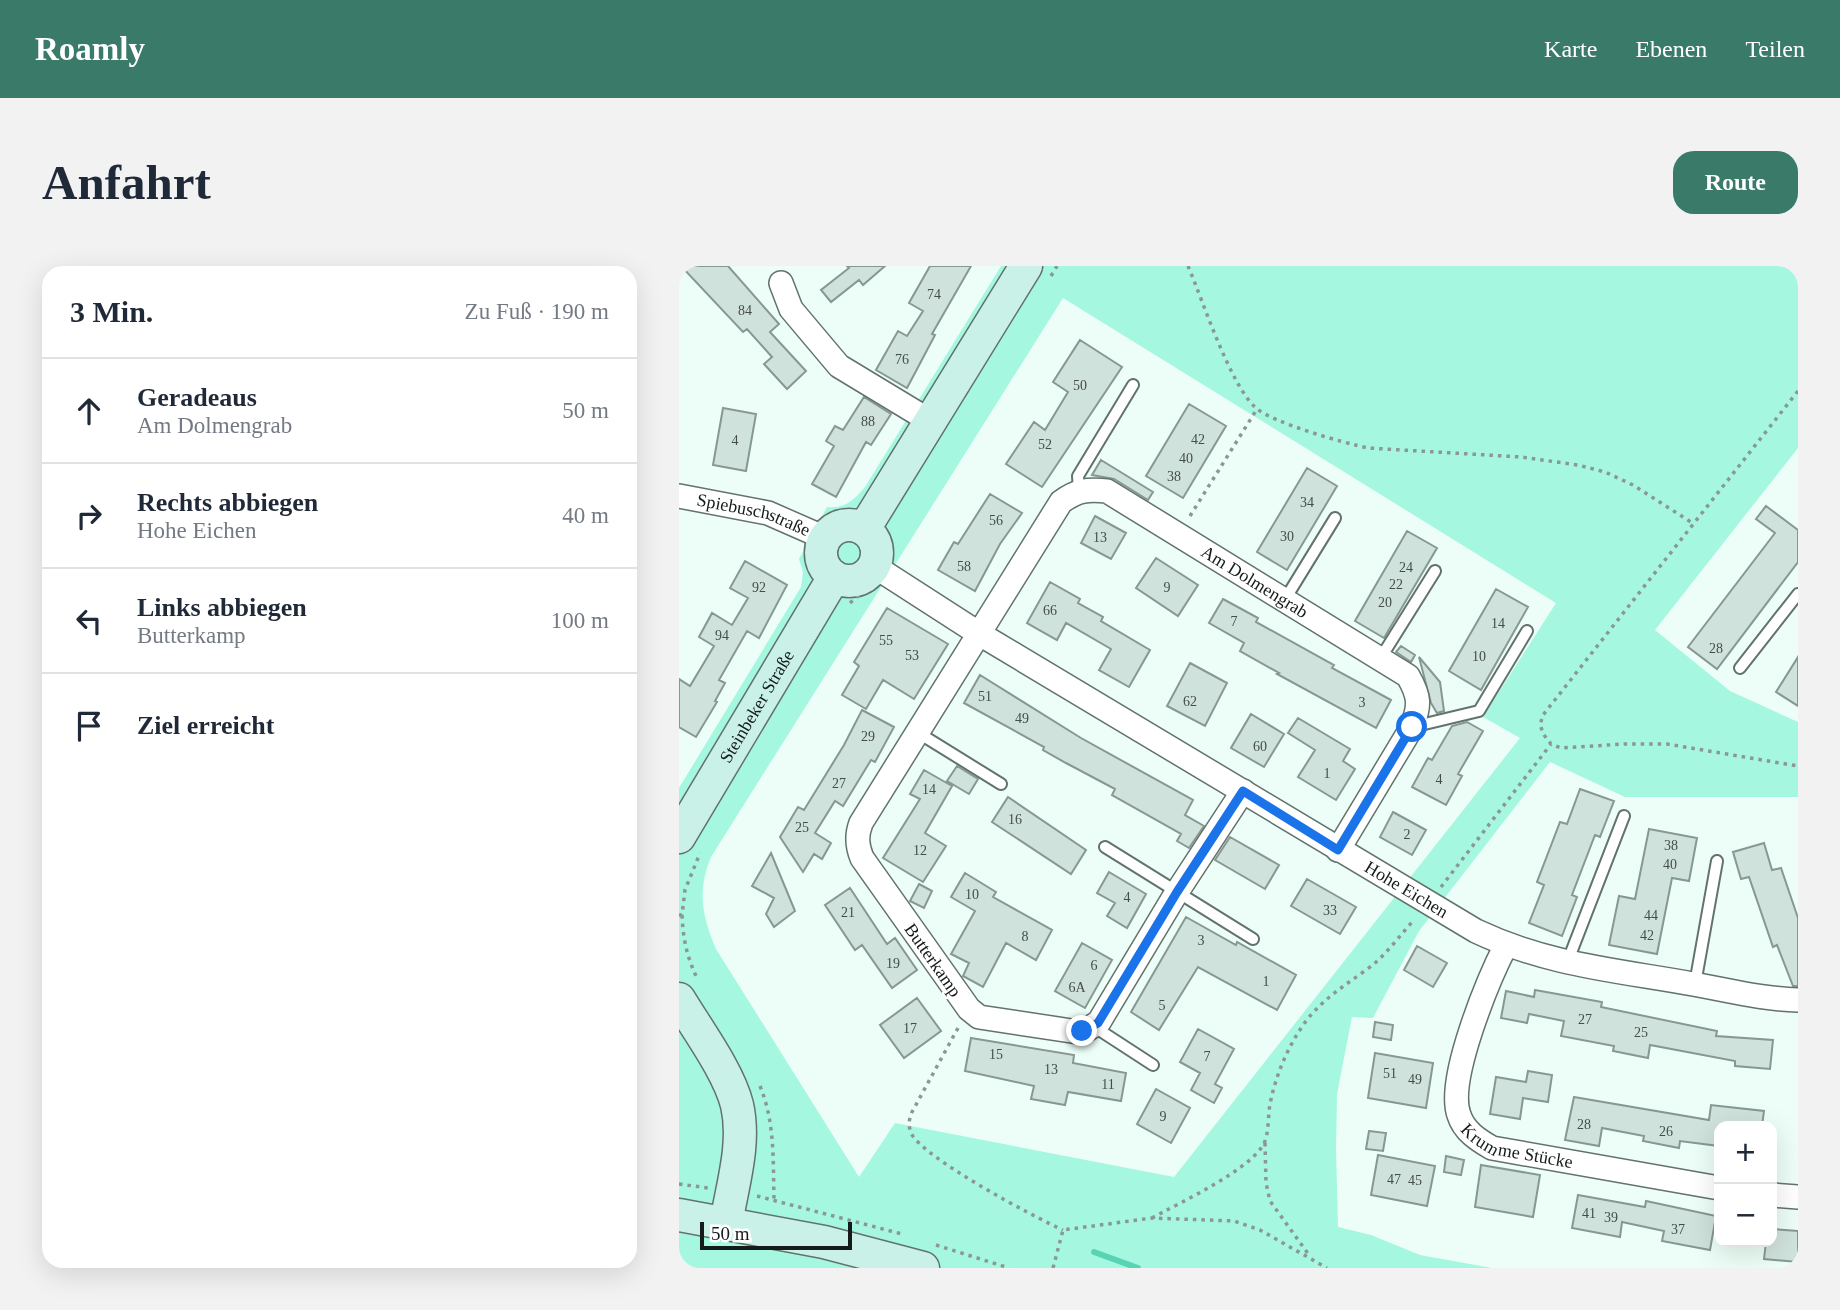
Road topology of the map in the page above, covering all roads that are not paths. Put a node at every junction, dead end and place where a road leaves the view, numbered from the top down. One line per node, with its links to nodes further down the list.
1 (1026, 266): 4 (street)
2 (781, 283): 4 (street)
3 (1132, 385): 5 (lane)
4 (930, 421): 8 (street)
5 (1079, 491): 14 (street, Am Dolmengrab); 16 (street)
6 (679, 496): 9 (street, Spiebuschstraße)
7 (1335, 518): 14 (lane)
8 (864, 529): 9 (street); 10 (street)
9 (825, 538): 12 (street)
10 (874, 566): 12 (street); 16 (street, Hohe Eichen)
11 (1434, 570): 17 (lane)
12 (834, 577): 24 (street, Steinbeker Straße)
13 (1798, 594): 18 (lane)
14 (1284, 601): 17 (street, Am Dolmengrab)
15 (1527, 631): 19 (lane)
16 (978, 633): 20 (street, Butterkamp); 22 (street, Hohe Eichen)
17 (1380, 659): 19 (street, Am Dolmengrab)
18 (1740, 668)
19 (1412, 727): 26 (street, Am Dolmengrab)
20 (917, 732): 21 (lane); 35 (street, Butterkamp)
21 (1000, 784)
22 (1243, 791): 26 (street, Hohe Eichen); 28 (street)
23 (1624, 816): 31 (lane)
24 (679, 837)
25 (1105, 847): 28 (lane)
26 (1338, 850): 30 (street, Hohe Eichen)
27 (1717, 861): 32 (lane)
28 (1177, 892): 29 (lane); 35 (street)
29 (1253, 939)
30 (1506, 945): 31 (street, Hohe Eichen); 37 (street, Krumme Stücke)
31 (1567, 963): 32 (street, Hohe Eichen)
32 (1695, 984): 34 (street, Hohe Eichen)
33 (679, 999): 41 (street)
34 (1798, 1000)
35 (1093, 1026): 36 (lane)
36 (1153, 1065)
37 (1714, 1187)
38 (1777, 1195): 39 (street)
39 (1798, 1197)
40 (679, 1216): 41 (street)
41 (726, 1224): 42 (street)
42 (923, 1268)

